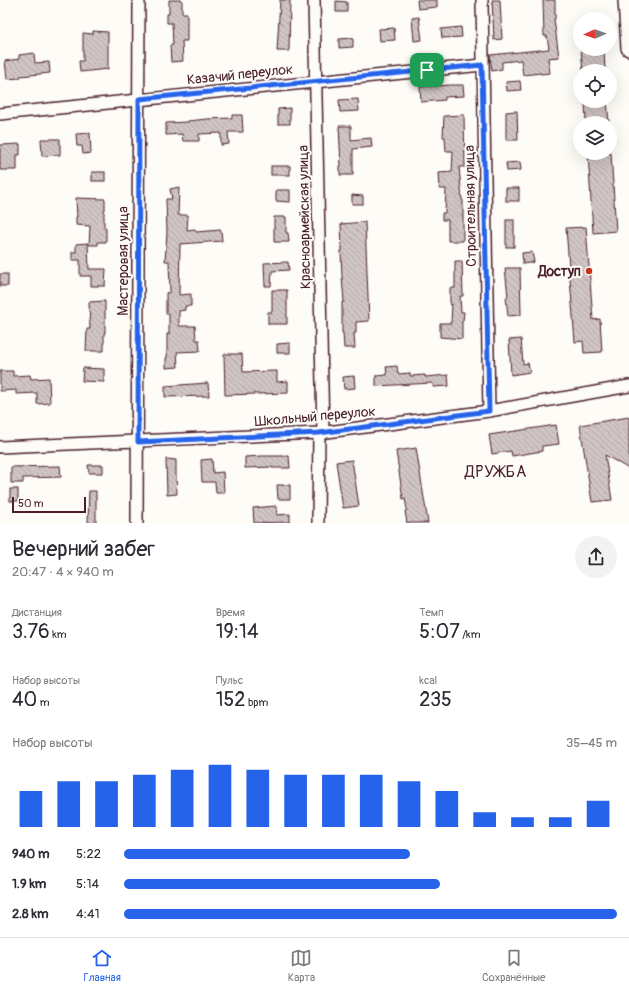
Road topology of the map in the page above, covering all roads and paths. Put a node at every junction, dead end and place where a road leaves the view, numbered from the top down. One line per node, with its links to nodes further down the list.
1 (139, 0): 9 (street, Мастеровая улица)
2 (314, 0): 8 (street, Красноармейская улица)
3 (482, 0): 7 (street, Строительная улица)
4 (626, 0): 5 (main road)
5 (629, 44): 6 (main road)
6 (629, 48)
7 (482, 65): 8 (street, Казачий переулок); 12 (street, Строительная улица)
8 (316, 81): 9 (street, Казачий переулок); 13 (street, Красноармейская улица)
9 (139, 99): 10 (street, Казачий переулок); 14 (street, Мастеровая улица)
10 (0, 114)
11 (629, 386): 12 (street, Школьный переулок)
12 (489, 411): 13 (street, Школьный переулок)
13 (321, 433): 14 (street, Школьный переулок); 17 (street, Красноармейская улица)
14 (138, 442): 15 (street, Школьный переулок); 16 (street, Мастеровая улица)
15 (0, 447)
16 (137, 523)
17 (318, 523)

